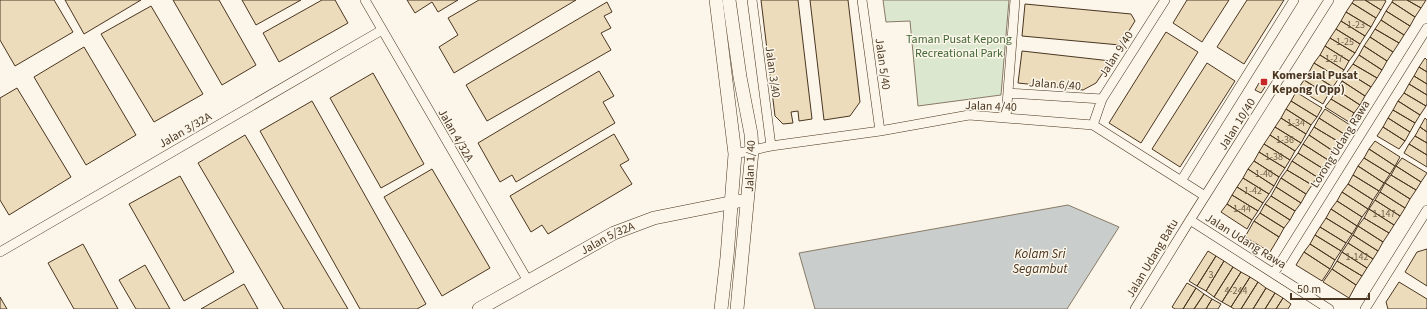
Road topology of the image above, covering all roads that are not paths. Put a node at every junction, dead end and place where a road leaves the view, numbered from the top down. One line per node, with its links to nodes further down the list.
1 (365, 0): 11 (street, Jalan 4/32A)
2 (716, 0): 19 (main road, Jalan 1/40)
3 (729, 0): 18 (main road, Jalan 1/40)
4 (752, 0): 17 (street, Jalan 3/40)
5 (862, 0): 16 (street, Jalan 5/40)
6 (1015, 0): 12 (street)
7 (1165, 0): 13 (street, Jalan 9/40)
8 (1294, 0): 20 (street, Jalan 10/40)
9 (1329, 0): 21 (street, Jalan 10/40)
10 (1427, 28): 27 (street, Lorong Udang Rawa)
11 (382, 30): 26 (street, Jalan 3/32A); 28 (street, Jalan 4/32A)
12 (1008, 93): 13 (street, Jalan 6/40); 14 (street)
13 (1102, 99): 15 (street, Jalan 9/40)
14 (1006, 118): 15 (street, Jalan 4/40); 16 (street, Jalan 4/40)
15 (1093, 125): 20 (street, Jalan 4/40)
16 (880, 131): 17 (street, Jalan 4/40)
17 (771, 146): 18 (street, Jalan 4/40)
18 (752, 151): 19 (street, Jalan 4/40); 22 (main road, Jalan 1/40)
19 (735, 154): 23 (main road, Jalan 1/40)
20 (1181, 181): 21 (street, Jalan 4/40)
21 (1205, 196): 25 (street, Jalan 10/40)
22 (748, 199): 23 (main road, Jalan 5/32A); 32 (main road, Jalan 1/40)
23 (732, 202): 28 (main road, Jalan 5/32A); 31 (main road, Jalan 1/40)
24 (1427, 210): 34 (street)
25 (1190, 220): 27 (street, Jalan Udang Rawa); 29 (street, Jalan Udang Batu)
26 (0, 252)
27 (1274, 273): 33 (street, Jalan Udang Rawa)
28 (528, 281): 30 (main road, Jalan 5/32A)
29 (1139, 308)
30 (479, 309)
31 (721, 309)
32 (737, 309)
33 (1329, 309)
34 (1365, 309)

